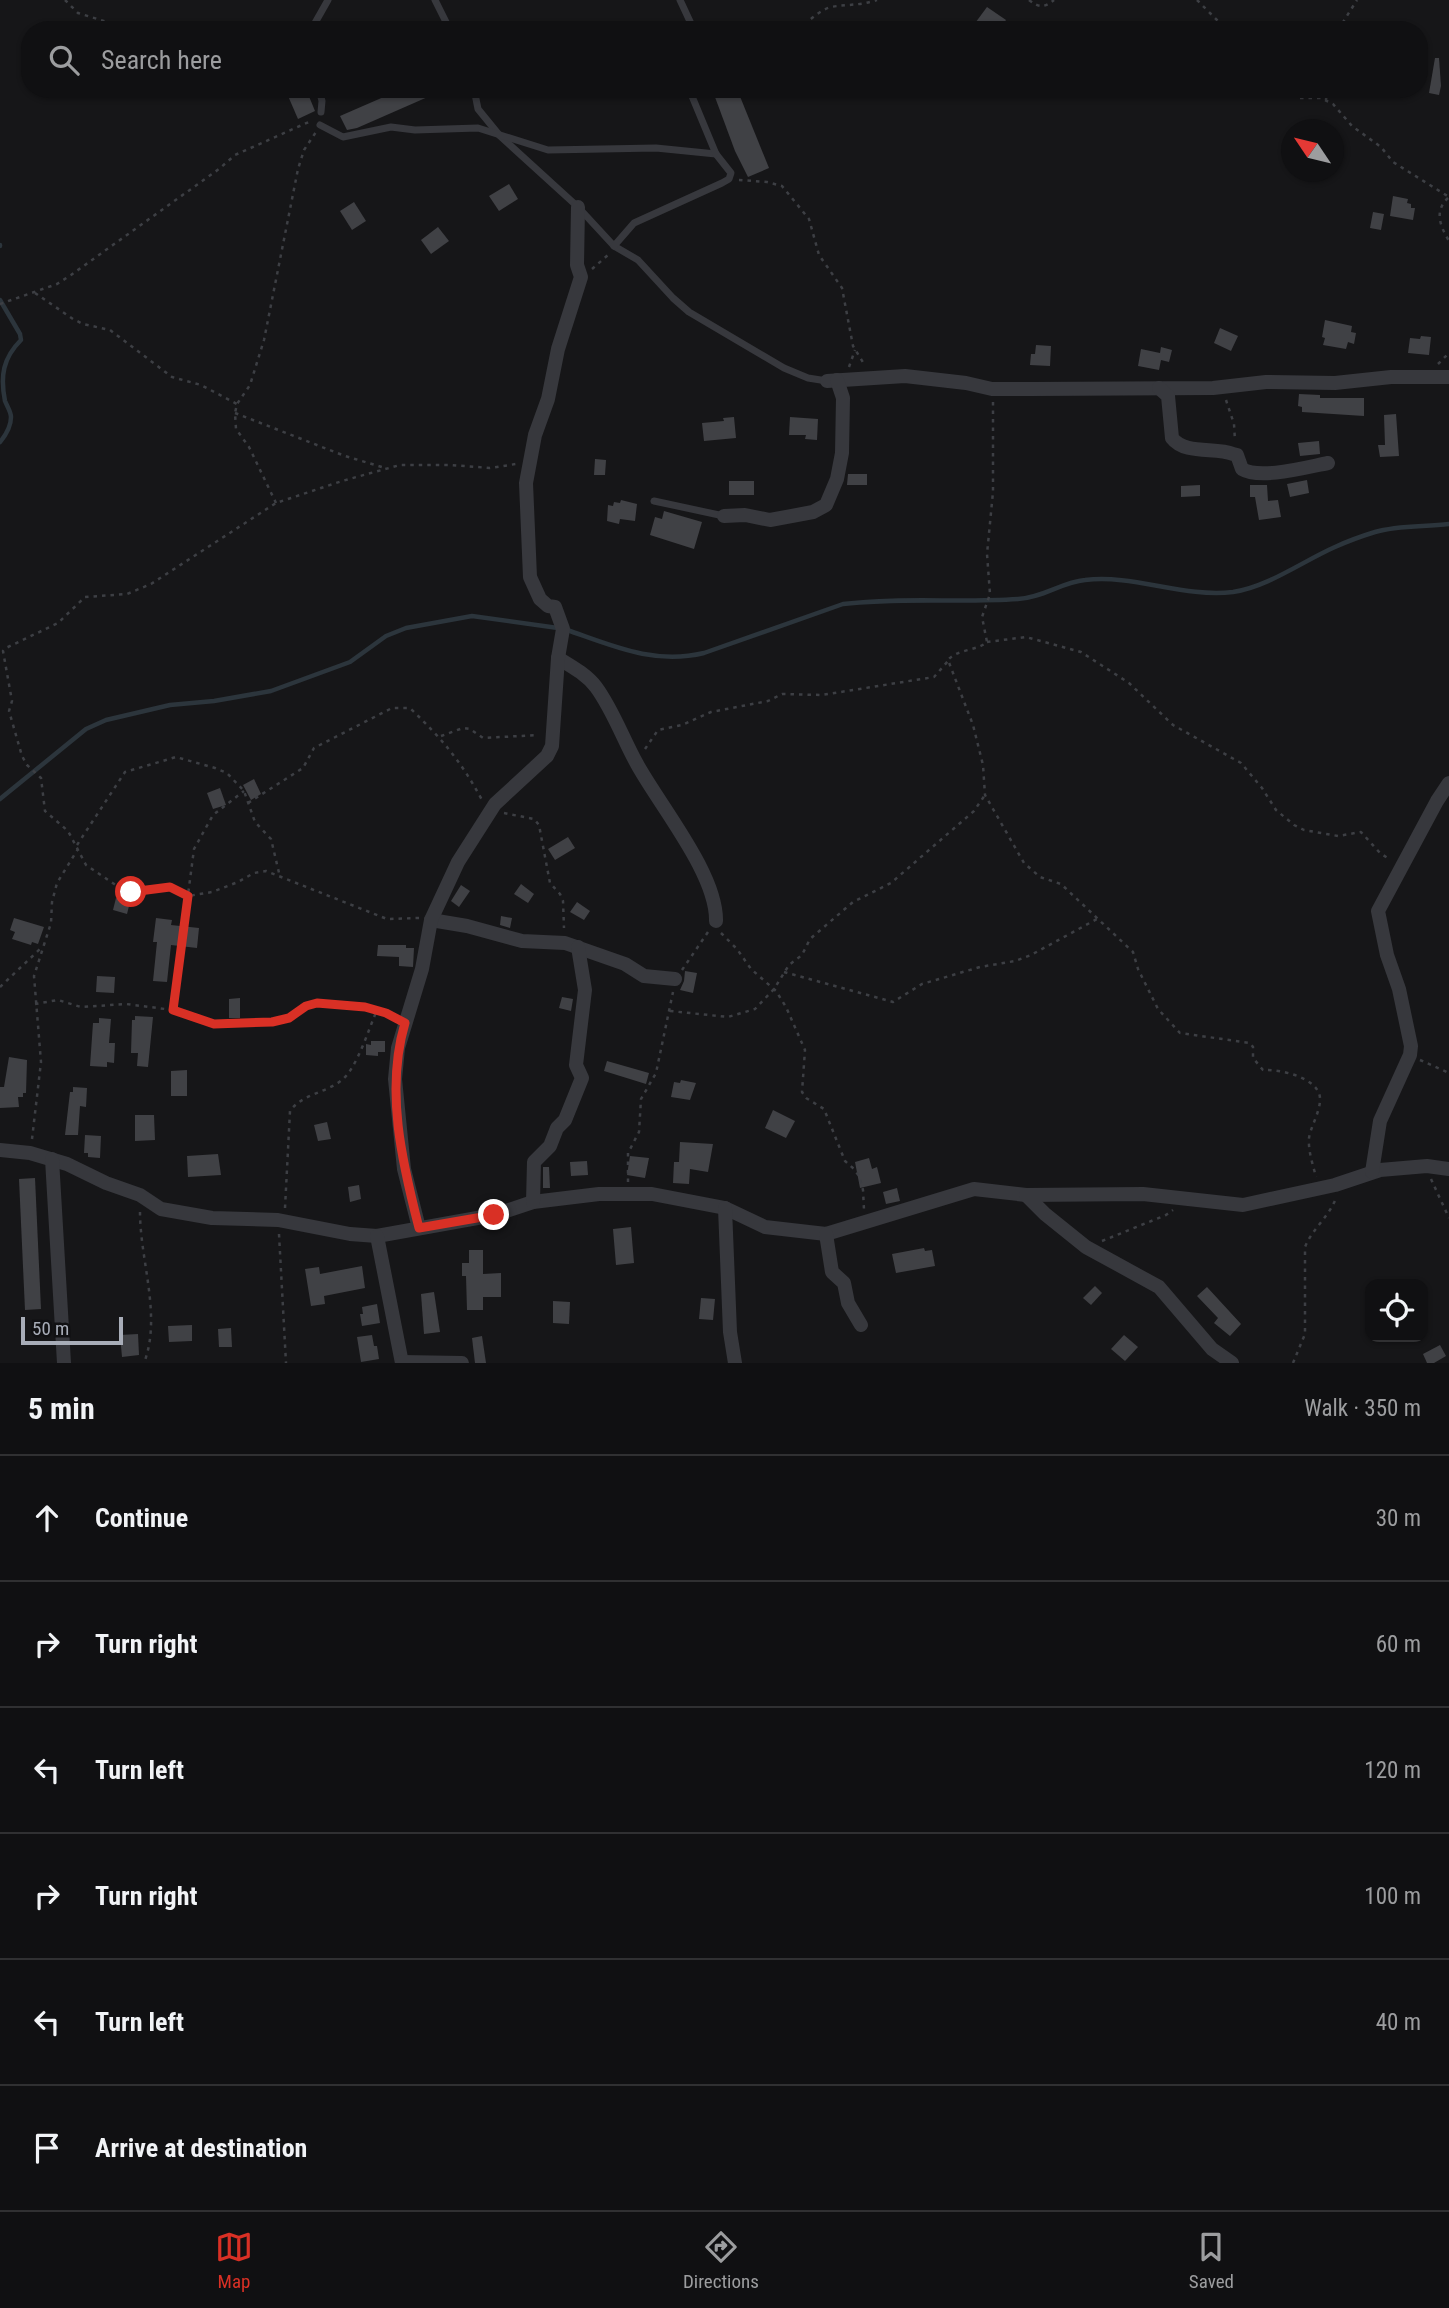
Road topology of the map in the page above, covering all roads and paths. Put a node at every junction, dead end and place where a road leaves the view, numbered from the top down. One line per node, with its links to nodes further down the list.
1 (65, 0): 10 (path)
2 (328, 0): 11 (lane)
3 (435, 0): 12 (lane)
4 (680, 0): 13 (lane)
5 (877, 0): 14 (path)
6 (1029, 0): 7 (path)
7 (1054, 0)
8 (1197, 0): 15 (path)
9 (1357, 0): 16 (path)
10 (104, 21)
11 (316, 21)
12 (446, 21)
13 (690, 21)
14 (810, 21)
15 (1218, 21)
16 (1344, 21)
17 (321, 98): 22 (lane)
18 (476, 98): 24 (lane)
19 (693, 98): 25 (lane)
20 (1321, 98): 21 (path)
21 (1326, 100): 27 (path)
22 (321, 112): 32 (path)
23 (320, 125): 24 (lane); 40 (path)
24 (500, 136): 25 (lane); 28 (lane)
25 (716, 154): 26 (lane)
26 (729, 179): 30 (lane); 35 (path)
27 (1449, 197): 29 (path)
28 (578, 207): 30 (lane); 31 (street)
29 (1449, 241)
30 (614, 246): 31 (path); 36 (lane)
31 (580, 277): 43 (street)
32 (34, 293): 33 (path); 40 (path)
33 (0, 304)
34 (1449, 377): 37 (street)
35 (875, 380): 36 (street); 38 (street)
36 (832, 381): 48 (street)
37 (1222, 387): 39 (street); 42 (path)
38 (992, 388): 39 (street); 49 (path)
39 (1159, 388): 42 (street)
40 (237, 404): 41 (path)
41 (235, 413): 45 (path); 47 (path)
42 (1237, 456): 44 (street)
43 (529, 460): 45 (path); 50 (street)
44 (1328, 463)
45 (386, 468): 47 (path)
46 (654, 501): 48 (lane)
47 (276, 503): 60 (path)
48 (724, 516)
49 (987, 642): 51 (path); 61 (path)
50 (558, 658): 52 (street); 54 (street)
51 (948, 660): 54 (path); 57 (path)
52 (552, 734): 53 (path); 59 (street)
53 (440, 737): 58 (path); 59 (path)
54 (637, 764): 66 (street)
55 (1449, 783): 61 (street)
56 (244, 791): 58 (path); 60 (path); 63 (path)
57 (985, 795): 64 (path); 69 (path)
58 (248, 803): 62 (path)
59 (490, 811): 65 (street); 67 (path)
60 (78, 847): 63 (path); 68 (path)
61 (1404, 862): 78 (street)
62 (280, 877): 63 (path); 65 (path)
63 (188, 896): 74 (path)
64 (1098, 919): 69 (path); 88 (path)
65 (431, 920): 67 (street); 77 (street)
66 (716, 921)
67 (571, 945): 70 (street); 93 (street)
68 (43, 947): 71 (path); 73 (path)
69 (784, 972): 72 (path)
70 (675, 979): 72 (path); 76 (path)
71 (0, 987)
72 (774, 989): 76 (path); 97 (path)
73 (35, 1004): 74 (path); 81 (path)
74 (173, 1010): 75 (path)
75 (377, 1010): 77 (path); 96 (path)
76 (670, 1011): 89 (path)
77 (405, 1023): 98 (street)
78 (1410, 1055): 79 (path); 86 (street)
79 (1449, 1073)
80 (0, 1150): 81 (street)
81 (30, 1153): 83 (street)
82 (1449, 1155): 84 (street)
83 (52, 1159): 90 (street); 104 (street)
84 (1427, 1166): 85 (street); 86 (street); 95 (path)
85 (1449, 1169)
86 (1372, 1172): 87 (street)
87 (1338, 1184): 88 (street); 110 (path)
88 (1320, 1189): 92 (street)
89 (628, 1193): 93 (street); 94 (street)
90 (140, 1195): 96 (street); 105 (path)
91 (1027, 1195): 92 (street); 97 (street); 101 (street)
92 (1185, 1198): 101 (path)
93 (533, 1202): 98 (street)
94 (724, 1208): 99 (street); 108 (street)
95 (1449, 1218)
96 (281, 1220): 100 (street); 106 (path)
97 (864, 1223): 99 (street)
98 (419, 1228): 100 (street)
99 (826, 1234): 102 (street)
100 (377, 1236): 103 (street)
101 (1086, 1247): 109 (street)
102 (861, 1325)
103 (402, 1362): 107 (street)
104 (65, 1363)
105 (144, 1363)
106 (286, 1363)
107 (462, 1363)
108 (735, 1363)
109 (1233, 1363)
110 (1293, 1363)

